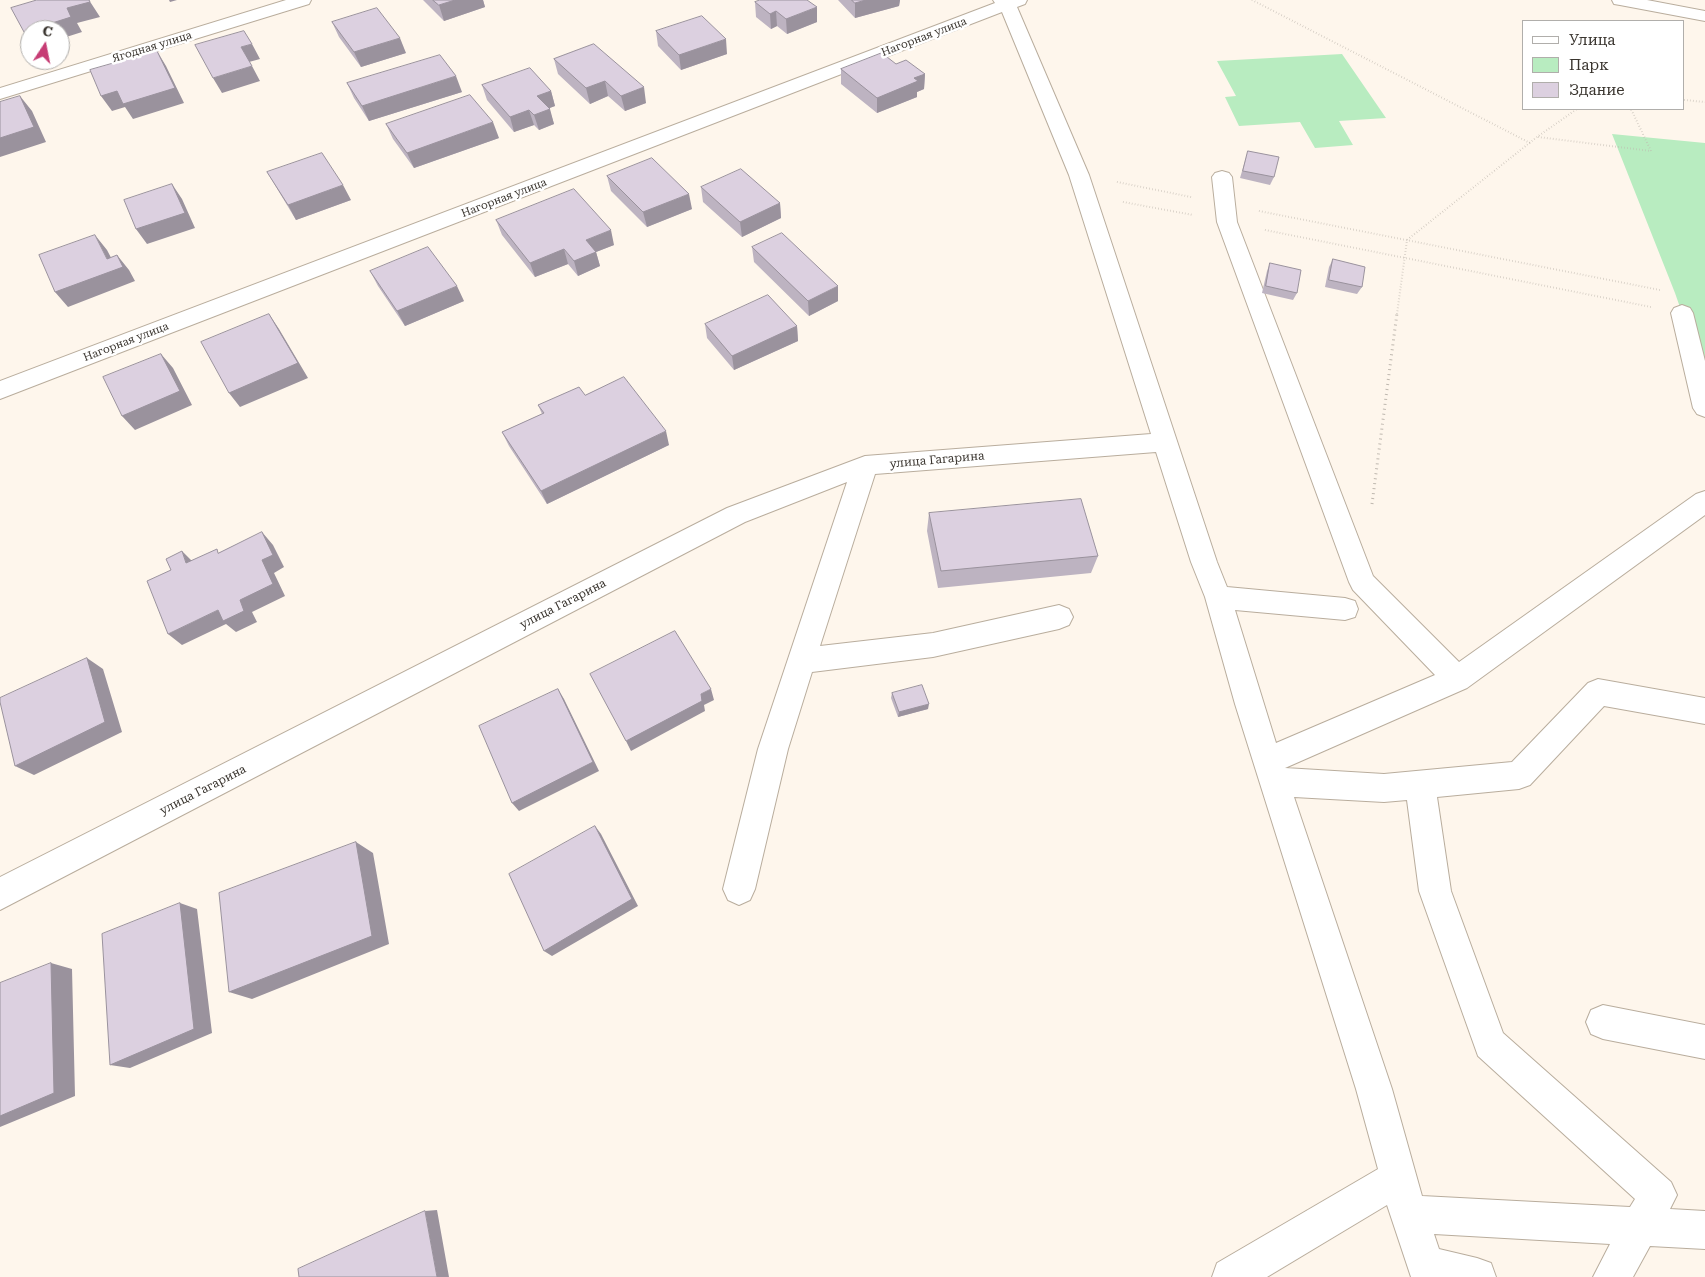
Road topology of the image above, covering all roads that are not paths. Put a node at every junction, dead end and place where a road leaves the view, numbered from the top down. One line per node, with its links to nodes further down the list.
1 (304, 0): 5 (street, Ягодная улица)
2 (1620, 0): 4 (street)
3 (1010, 2): 8 (street, Нагорная улица); 10 (street)
4 (1705, 16)
5 (0, 94)
6 (1222, 177): 17 (street)
7 (1682, 313): 9 (street)
8 (0, 390)
9 (1705, 408)
10 (1164, 442): 11 (street, улица Гагарина); 13 (street)
11 (865, 466): 16 (street); 22 (street, улица Гагарина)
12 (1705, 501): 17 (street)
13 (1218, 597): 14 (street); 19 (street)
14 (1345, 609)
15 (1059, 617): 16 (street)
16 (801, 661): 21 (street)
17 (1457, 679): 19 (street)
18 (1705, 711): 20 (street)
19 (1271, 771): 20 (street); 25 (street)
20 (1420, 785): 31 (street)
21 (739, 889)
22 (0, 894)
23 (1603, 1022): 24 (street)
24 (1705, 1042)
25 (1398, 1178): 26 (street); 29 (street)
26 (1408, 1214): 27 (street); 28 (street)
27 (1705, 1230)
28 (1428, 1271): 30 (street)
29 (1231, 1277)
30 (1477, 1277)
31 (1612, 1277)

